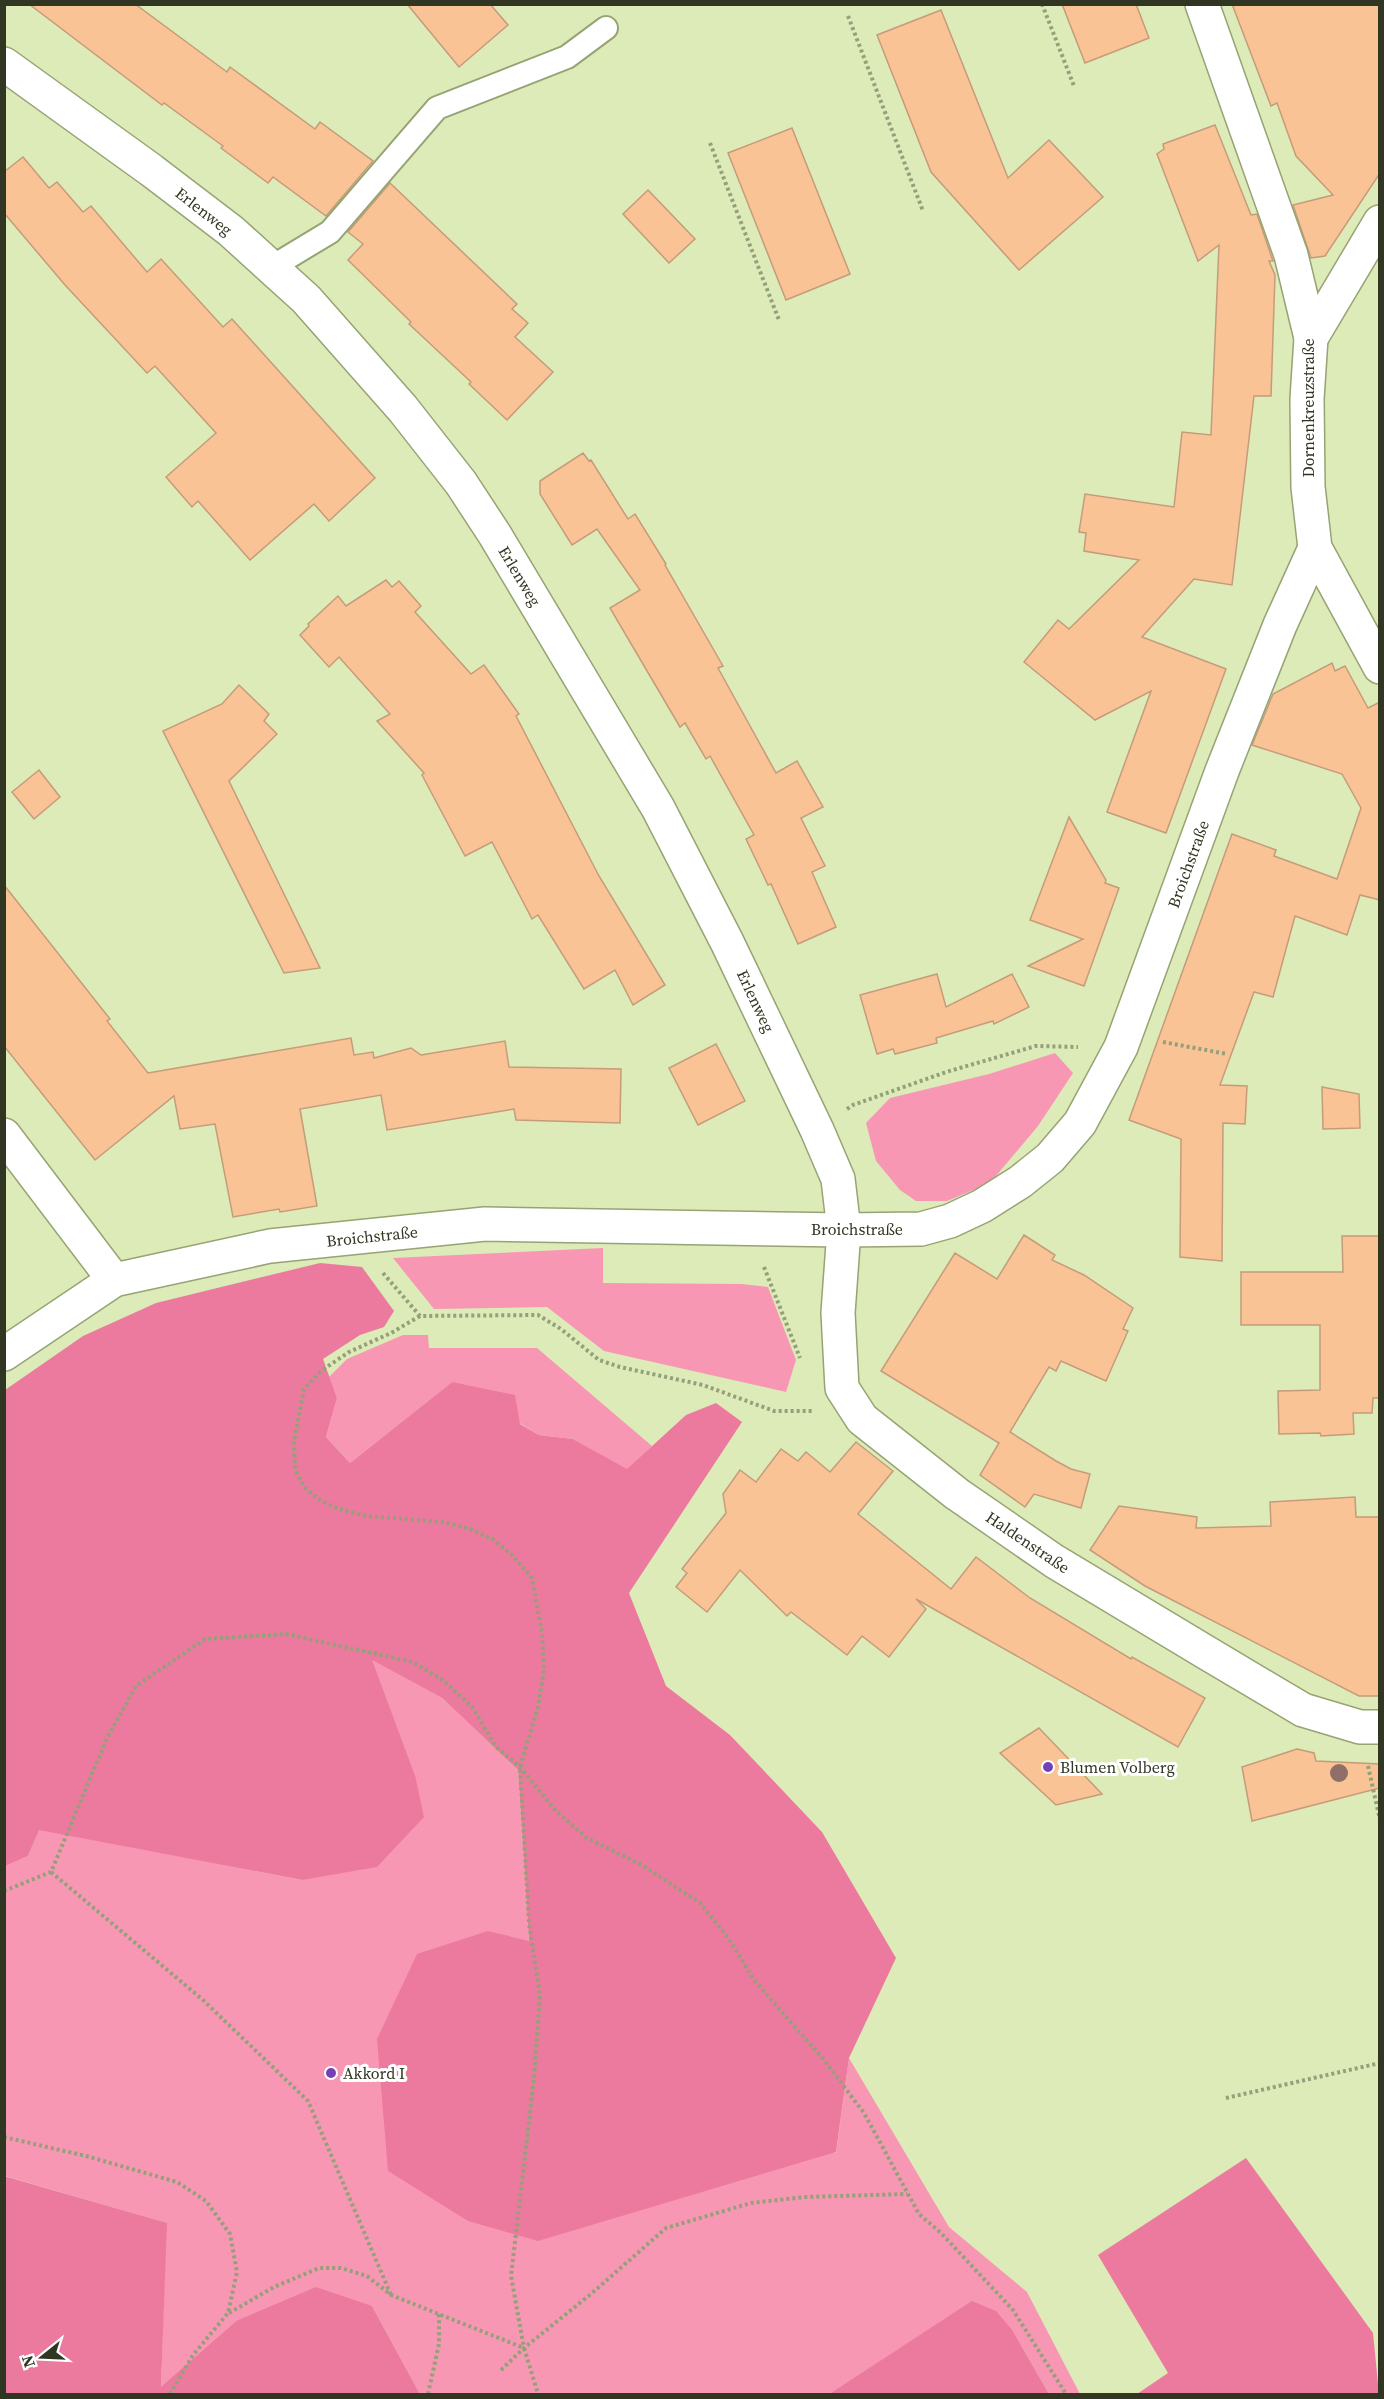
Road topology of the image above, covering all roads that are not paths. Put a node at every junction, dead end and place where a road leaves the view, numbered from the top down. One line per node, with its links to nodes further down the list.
1 (1202, 4): 6 (street, Dornenkreuzstraße)
2 (606, 28): 5 (lane)
3 (4, 64): 5 (street, Erlenweg)
4 (1380, 222): 6 (street)
5 (272, 267): 10 (street, Erlenweg)
6 (1311, 338): 7 (street, Dornenkreuzstraße)
7 (1315, 548): 8 (street, Dornenkreuzstraße); 10 (street, Broichstraße)
8 (1380, 668)
9 (4, 1135): 11 (street)
10 (844, 1230): 11 (street, Broichstraße); 13 (street, Haldenstraße)
11 (114, 1280): 12 (street, Broichstraße)
12 (4, 1354)
13 (1370, 1727)

